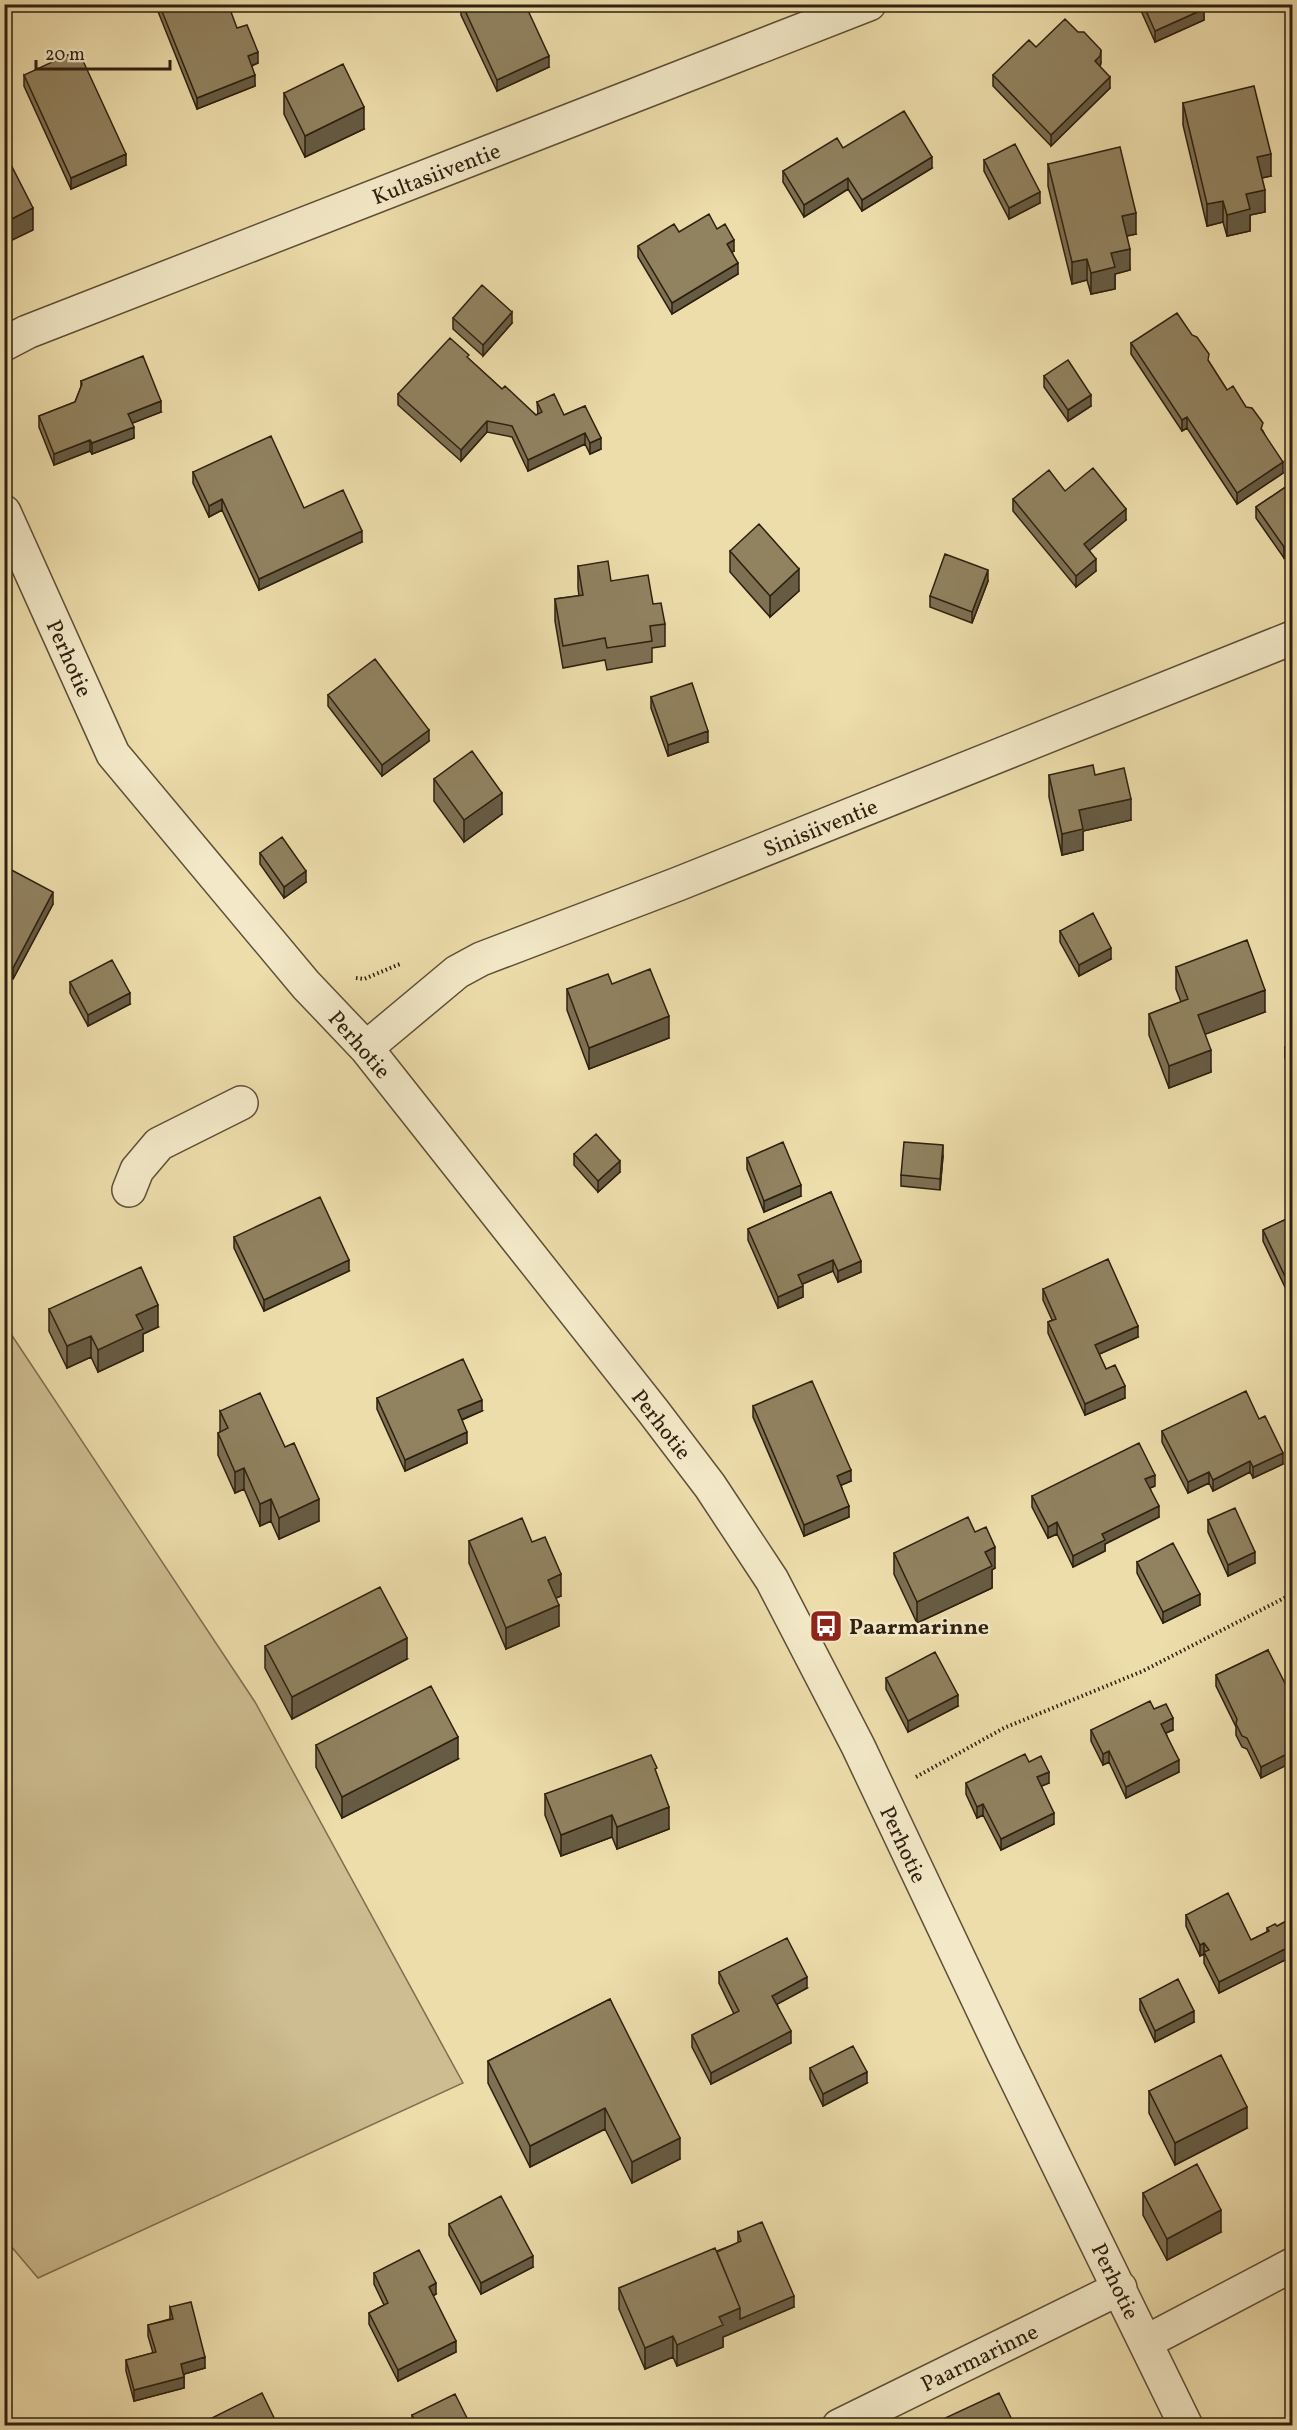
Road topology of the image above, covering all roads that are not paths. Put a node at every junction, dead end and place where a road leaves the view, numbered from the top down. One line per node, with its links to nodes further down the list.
1 (869, 4): 2 (street, Kultasiiventie)
2 (4, 344)
3 (4, 512): 5 (street, Perhotie)
4 (1293, 638): 5 (street, Sinisiiventie)
5 (366, 1048): 9 (street, Perhotie)
6 (241, 1103): 7 (street)
7 (129, 1190)
8 (1293, 2265): 10 (street)
9 (1120, 2288): 10 (street, Perhotie); 11 (street, Paarmarinne)
10 (1146, 2342): 12 (street, Perhotie)
11 (839, 2426)
12 (1186, 2426)

